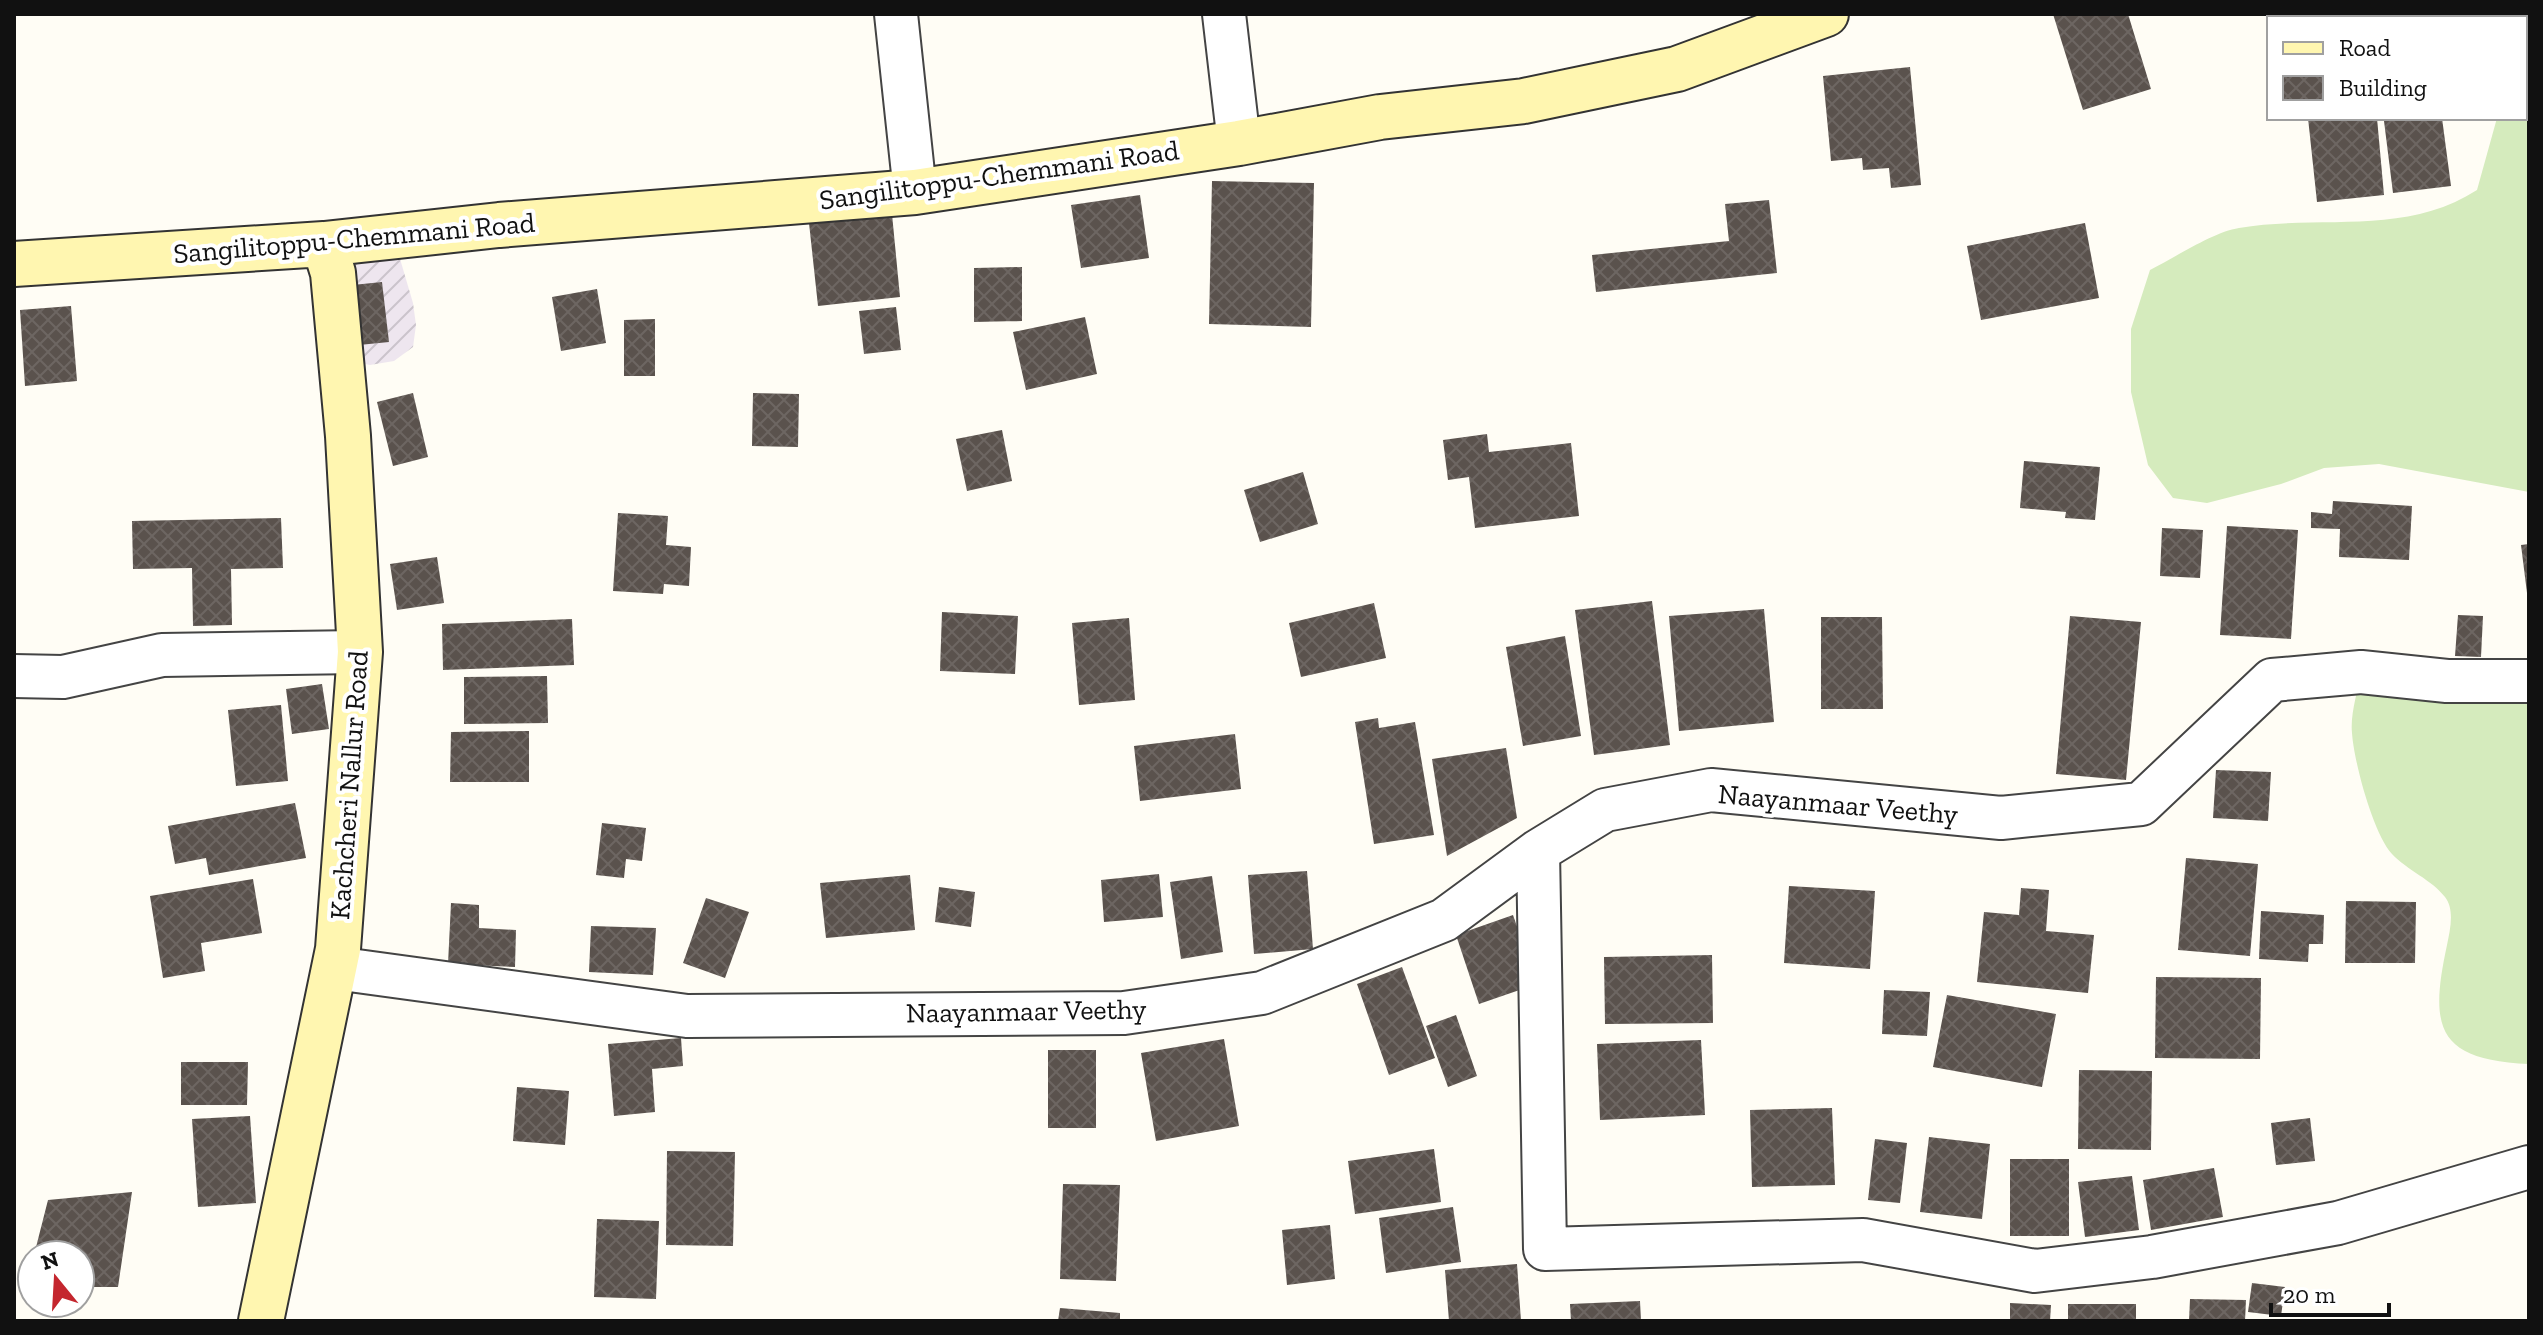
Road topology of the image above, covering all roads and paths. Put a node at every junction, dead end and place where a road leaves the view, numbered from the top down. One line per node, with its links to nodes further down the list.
1 (896, 14): 5 (street)
2 (1224, 14): 4 (street)
3 (1826, 14): 4 (main road, Sangilitoppu-Chemmani Road)
4 (1239, 143): 5 (main road, Sangilitoppu-Chemmani Road)
5 (915, 192): 6 (main road, Sangilitoppu-Chemmani Road)
6 (324, 244): 7 (main road, Sangilitoppu-Chemmani Road); 8 (main road, Kachcheri Nallur Road)
7 (14, 264)
8 (360, 652): 9 (street); 12 (main road, Kachcheri Nallur Road)
9 (14, 676)
10 (2529, 681): 11 (street, Naayanmaar Veethy)
11 (1538, 851): 12 (street, Naayanmaar Veethy); 13 (street)
12 (335, 968): 14 (main road, Kachcheri Nallur Road)
13 (2529, 1167)
14 (261, 1321)

